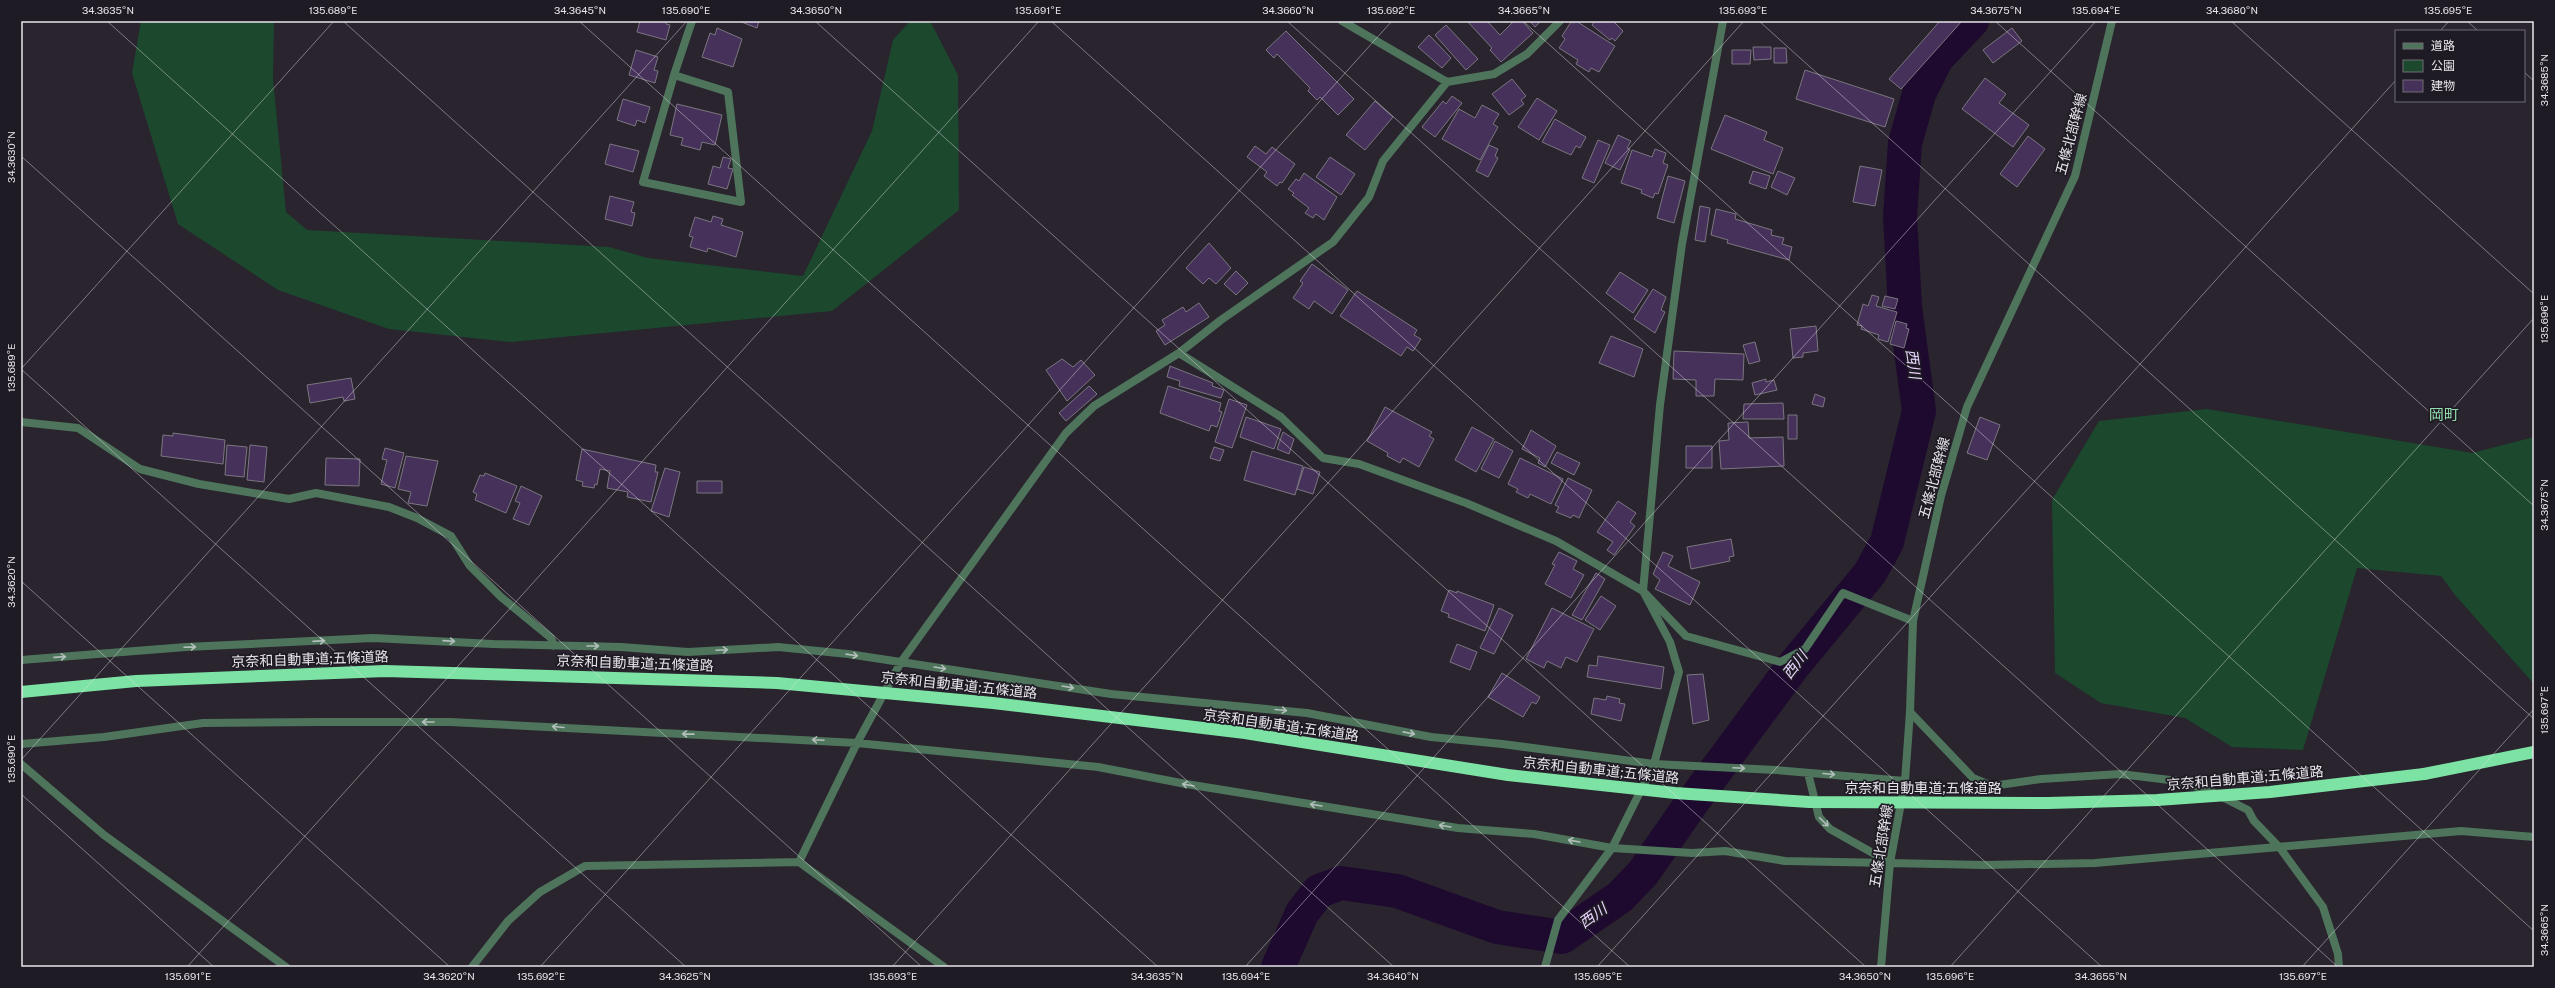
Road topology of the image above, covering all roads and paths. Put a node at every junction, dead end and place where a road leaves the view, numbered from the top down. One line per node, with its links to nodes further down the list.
1 (692, 21): 6 (street)
2 (1342, 21): 7 (street)
3 (1560, 21): 7 (street)
4 (1723, 21): 10 (street)
5 (2112, 21): 11 (street, 五條北部幹線)
6 (674, 75): 6 (street)
7 (1447, 82): 8 (street)
8 (1179, 353): 10 (street); 14 (street)
9 (21, 422): 12 (street)
10 (1642, 591): 11 (street); 21 (street)
11 (1913, 621): 16 (street, 五條北部幹線)
12 (554, 646): 13 (street, one-way to 12); 14 (street, one-way to 14)
13 (21, 660)
14 (901, 662): 17 (street); 21 (street, one-way to 21)
15 (21, 692): 19 (highway, 京奈和自動車道;五條道路, bridge)
16 (1910, 712): 23 (street, 五條北部幹線); 26 (street)
17 (857, 743): 18 (street, one-way to 18); 25 (street, one-way to 17); 27 (street)
18 (21, 744)
19 (2534, 752)
20 (21, 764): 29 (street)
21 (1654, 764): 22 (street, one-way to 22); 25 (street)
22 (1808, 773): 23 (street, one-way to 23); 28 (street, one-way to 28)
23 (1905, 781): 28 (street, 五條北部幹線)
24 (2534, 837): 26 (street)
25 (1612, 848): 28 (street); 32 (street)
26 (2280, 848): 28 (street); 34 (street)
27 (799, 862): 30 (street); 31 (street)
28 (1890, 863): 33 (street, 五條北部幹線)
29 (286, 967)
30 (472, 967)
31 (944, 967)
32 (1546, 967)
33 (1881, 967)
34 (2339, 967)

